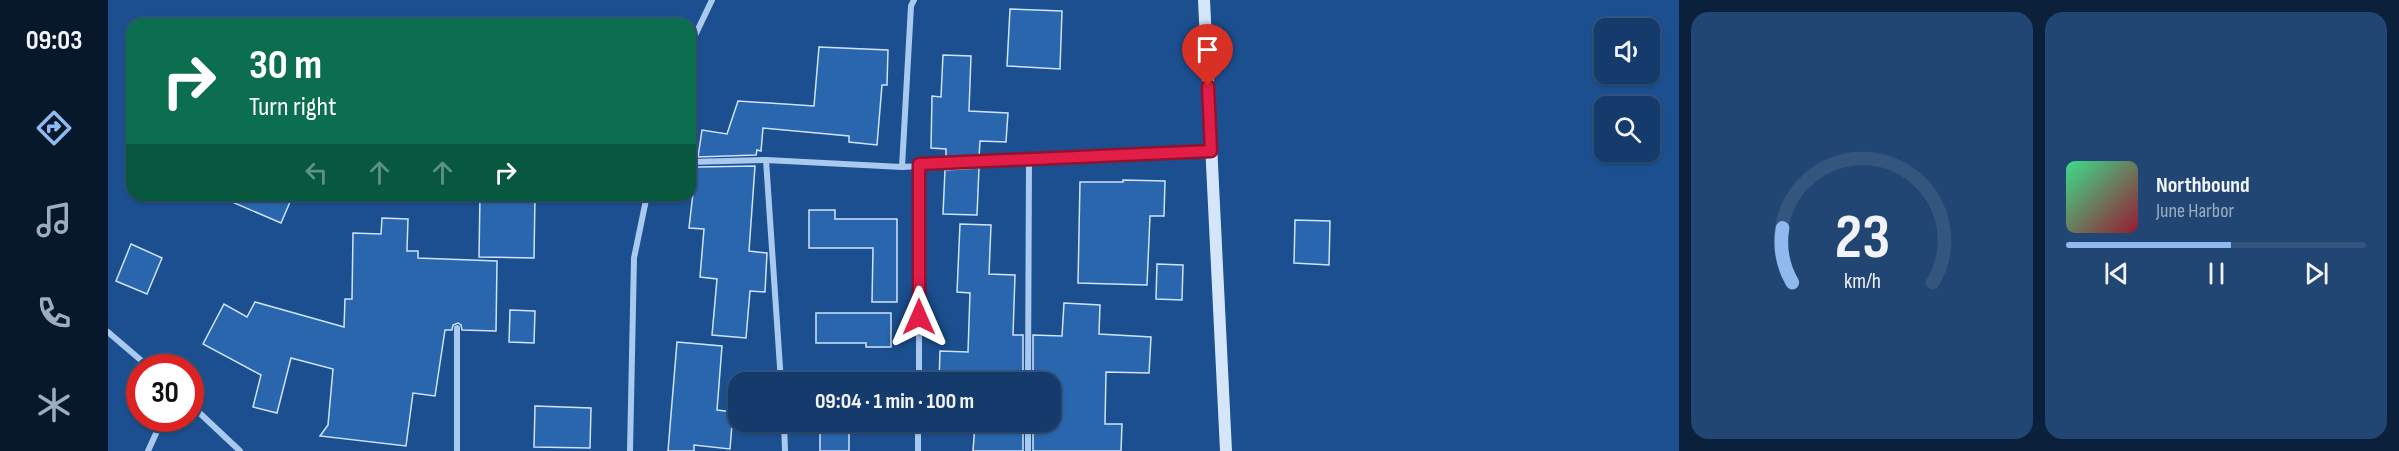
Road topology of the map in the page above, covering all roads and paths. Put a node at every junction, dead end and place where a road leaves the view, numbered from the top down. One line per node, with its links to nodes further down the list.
1 (712, 0): 4 (street)
2 (914, 0): 10 (street)
3 (1204, 0): 5 (main road)
4 (696, 33)
5 (1211, 151): 7 (street); 30 (main road)
6 (766, 160): 8 (street); 10 (street); 15 (street)
7 (1029, 160): 9 (street); 17 (street)
8 (696, 162)
9 (919, 164): 10 (street); 16 (street)
10 (902, 167)
11 (645, 201): 26 (street)
12 (457, 328): 25 (street)
13 (108, 332): 14 (street)
14 (134, 354)
15 (780, 372)
16 (918, 372)
17 (1028, 372)
18 (204, 417): 24 (street)
19 (157, 432): 23 (street)
20 (784, 432): 27 (street)
21 (918, 432): 28 (street)
22 (1028, 432): 29 (street)
23 (148, 451)
24 (240, 451)
25 (457, 451)
26 (630, 451)
27 (786, 451)
28 (918, 451)
29 (1028, 451)
30 (1226, 451)

